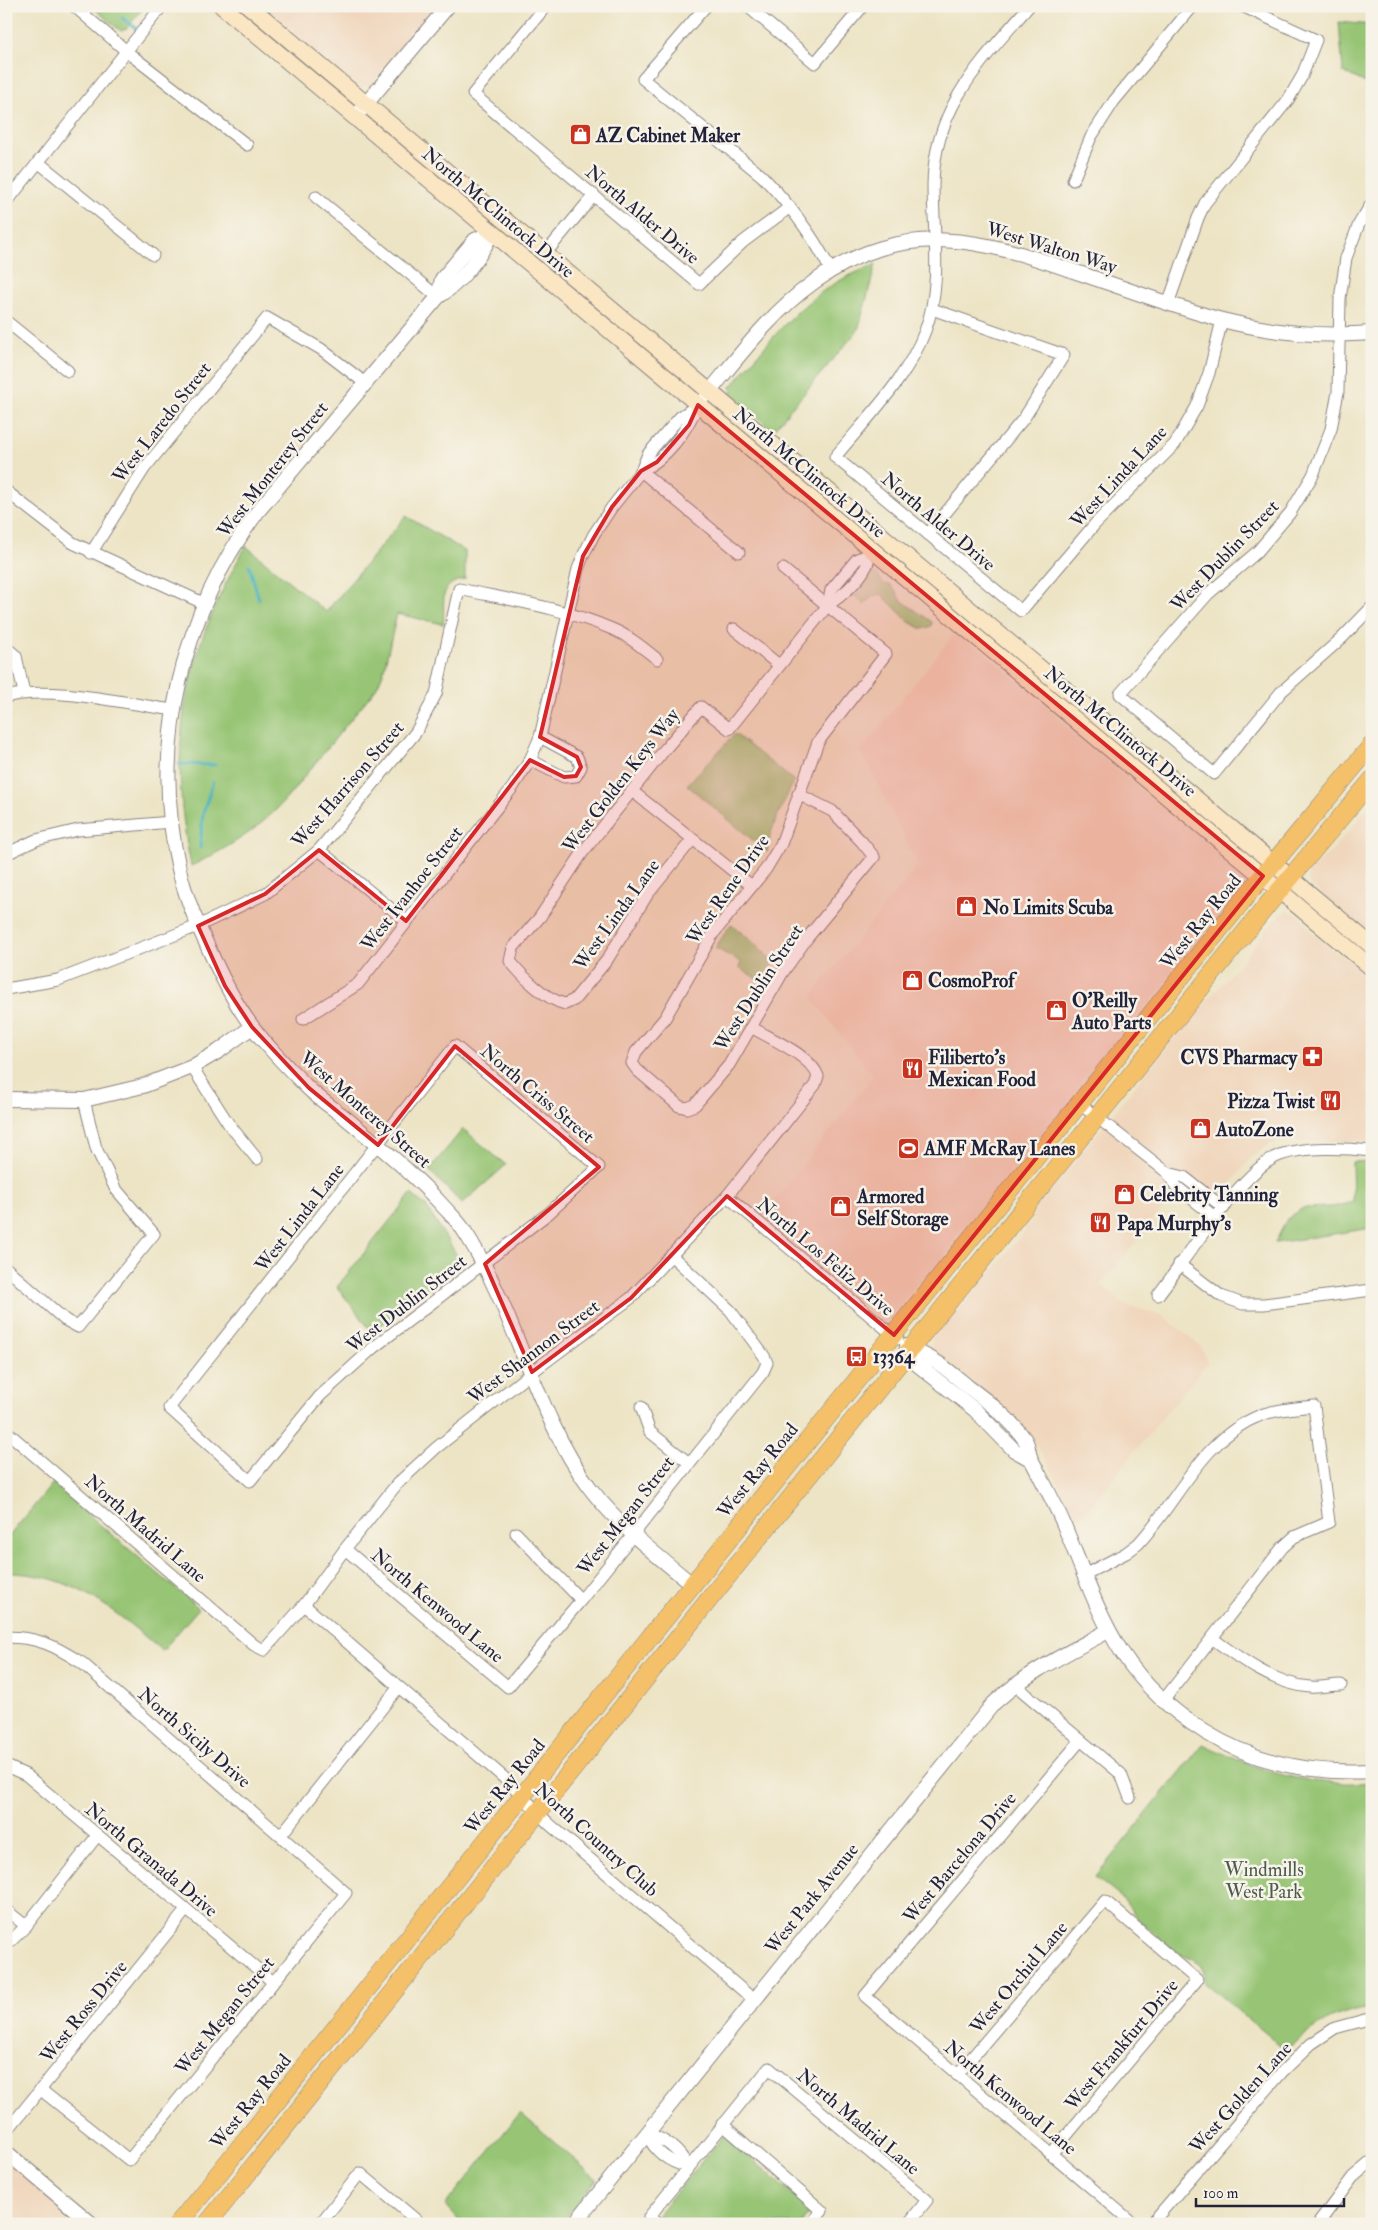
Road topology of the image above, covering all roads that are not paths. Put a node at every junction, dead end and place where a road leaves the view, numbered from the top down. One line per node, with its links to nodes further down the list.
1 (74, 6): 13 (street)
2 (162, 6): 13 (street)
3 (222, 6): 15 (main road, North McClintock Drive)
4 (249, 6): 14 (main road, North McClintock Drive)
5 (448, 6): 14 (street)
6 (546, 6): 19 (street, North Alder Drive)
7 (706, 6): 23 (street)
8 (747, 6): 9 (street)
9 (863, 6)
10 (1028, 6): 25 (street)
11 (1193, 6): 18 (street)
12 (1242, 6): 30 (street)
13 (126, 51): 16 (street); 17 (street)
14 (366, 103): 15 (street); 27 (main road, North McClintock Drive)
15 (355, 117): 24 (main road, North McClintock Drive)
16 (247, 145)
17 (38, 162): 21 (street); 26 (street)
18 (1073, 180)
19 (594, 196): 23 (street, North Alder Drive); 27 (street)
20 (316, 197): 29 (street)
21 (6, 203)
22 (1372, 203): 35 (street, West Dublin Street)
23 (790, 207): 28 (street)
24 (492, 232): 29 (street, West Monterey Street); 39 (main road, North McClintock Drive)
25 (935, 240): 28 (street, West Walton Way); 30 (street, West Walton Way); 31 (street)
26 (153, 254)
27 (545, 254): 38 (main road, North McClintock Drive)
28 (831, 271): 38 (street, West Walton Way)
29 (438, 297): 37 (street, West Monterey Street)
30 (1168, 304): 33 (street, West Walton Way)
31 (932, 309): 42 (street, North Alder Drive); 42 (street)
32 (6, 320): 36 (street)
33 (1222, 320): 35 (street, West Walton Way); 50 (street, West Linda Lane)
34 (1372, 333): 35 (street, West Walton Way)
35 (1339, 336): 49 (street, West Dublin Street)
36 (68, 371)
37 (365, 383): 45 (street, West Laredo Street); 47 (street, West Monterey Street)
38 (710, 390): 39 (street, West Ivanhoe Street); 69 (main road, North McClintock Drive)
39 (698, 405): 40 (street, West Ivanhoe Street); 44 (main road, North McClintock Drive)
40 (641, 470): 43 (street); 51 (street, West Ivanhoe Street)
41 (6, 491): 45 (street)
42 (928, 534): 50 (street, North Alder Drive)
43 (739, 552)
44 (870, 552): 48 (street, West Golden Keys Way); 69 (main road, North McClintock Drive)
45 (91, 553): 47 (street)
46 (783, 569): 48 (street)
47 (204, 603): 58 (street, West Monterey Street)
48 (828, 605): 55 (street, West Golden Keys Way); 64 (street, West Rene Drive)
49 (1372, 607)
50 (1020, 611)
51 (568, 613): 54 (street); 59 (street, West Ivanhoe Street); 67 (street, West Harrison Street)
52 (734, 628): 55 (street)
53 (6, 650): 56 (street)
54 (657, 659)
55 (779, 665): 63 (street, West Golden Keys Way)
56 (24, 694): 57 (street); 58 (street)
57 (6, 697)
58 (174, 710): 65 (street, West Monterey Street)
59 (540, 737): 61 (street, West Ivanhoe Street); 61 (street)
60 (1372, 745): 69 (main road, West Ray Road)
61 (530, 760): 72 (street, West Ivanhoe Street)
62 (1372, 780): 70 (main road, West Ray Road)
63 (632, 791): 66 (street); 77 (street, West Golden Keys Way)
64 (798, 794): 71 (street, West Rene Drive); 80 (street, West Dublin Street)
65 (171, 822): 68 (street); 73 (street, West Monterey Street)
66 (692, 840): 71 (street); 77 (street, West Linda Lane)
67 (319, 850): 72 (street); 73 (street, West Harrison Street)
68 (6, 854)
69 (1268, 870): 70 (main road, North McClintock Drive); 85 (main road, West Ray Road)
70 (1285, 884): 74 (main road, North McClintock Drive); 75 (main road, North McClintock Drive); 87 (main road, West Ray Road)
71 (752, 886): 86 (street, West Rene Drive)
72 (406, 921): 78 (street, West Ivanhoe Street)
73 (198, 926): 76 (street, West Harrison Street); 79 (street, West Monterey Street)
74 (1372, 946)
75 (1372, 968)
76 (6, 989)
77 (565, 1004)
78 (303, 1019)
79 (252, 1027): 82 (street); 88 (street, West Monterey Street)
80 (751, 1027): 86 (street, West Dublin Street); 93 (street, West Shannon Street)
81 (455, 1046): 88 (street, West Linda Lane); 91 (street, North Criss Street)
82 (192, 1067): 84 (street); 90 (street)
83 (6, 1099): 84 (street)
84 (84, 1100): 99 (street)
85 (1080, 1104): 87 (street); 102 (main road, West Ray Road)
86 (687, 1108)
87 (1097, 1117): 92 (street); 102 (main road, West Ray Road)
88 (378, 1145): 97 (street, West Monterey Street); 107 (street, West Linda Lane)
89 (1372, 1151): 94 (street)
90 (257, 1159)
91 (599, 1167): 97 (street, West Dublin Street)
92 (1168, 1173): 94 (street); 95 (street)
93 (727, 1196): 96 (street, West Shannon Street); 102 (street, North Los Feliz Drive)
94 (1224, 1208): 95 (street)
95 (1216, 1218): 98 (street)
96 (672, 1256): 103 (street, West Shannon Street); 106 (street, West Megan Street)
97 (485, 1264): 103 (street, West Monterey Street); 107 (street, West Dublin Street)
98 (1179, 1264): 100 (street); 101 (street)
99 (6, 1268)
100 (1372, 1290)
101 (1158, 1295)
102 (902, 1343): 111 (street); 112 (main road, West Ray Road); 129 (main road, West Ray Road)
103 (532, 1372): 109 (street, West Monterey Street); 110 (street, West Shannon Street)
104 (641, 1407): 106 (street)
105 (6, 1431): 118 (street, North Madrid Lane)
106 (689, 1463): 109 (street, West Megan Street)
107 (250, 1481)
108 (516, 1533): 113 (street)
109 (632, 1535): 112 (street, West Monterey Street); 113 (street, West Megan Street)
110 (345, 1550): 114 (street, West Shannon Street); 121 (street, North Kenwood Lane)
111 (1084, 1575): 115 (street); 117 (street)
112 (692, 1584): 127 (main road, West Ray Road)
113 (581, 1600): 121 (street, West Megan Street)
114 (304, 1605): 118 (street, West Shannon Street); 122 (street, North Country Club)
115 (1108, 1631): 119 (street, West Park Avenue); 123 (street)
116 (6, 1636): 130 (street, North Sicily Drive)
117 (1212, 1638): 120 (street); 123 (street)
118 (264, 1650)
119 (1014, 1684): 124 (street); 140 (street, West Park Avenue)
120 (1341, 1684)
121 (508, 1687)
122 (398, 1688): 127 (street, North Country Club); 130 (street)
123 (1163, 1701): 126 (street)
124 (1080, 1741): 128 (street); 139 (street, West Barcelona Drive)
125 (6, 1766): 131 (street, North Granada Drive)
126 (1372, 1771)
127 (522, 1797): 129 (street, North Country Club); 153 (main road, West Ray Road)
128 (1130, 1798)
129 (537, 1813): 140 (street, North Country Club); 154 (main road, West Ray Road)
130 (281, 1835): 132 (street, North Sicily Drive)
131 (97, 1836): 134 (street, North Granada Drive); 135 (street)
132 (346, 1893): 138 (street, West Megan Street)
133 (6, 1910): 135 (street)
134 (186, 1910): 138 (street, North Granada Drive); 143 (street, West Ross Drive)
135 (26, 1926): 136 (street)
136 (6, 1946)
137 (1197, 1980): 142 (street, West Orchid Lane); 148 (street, West Frankfurt Drive)
138 (273, 1982): 143 (street, West Megan Street)
139 (865, 1996): 142 (street, North Kenwood Lane)
140 (754, 2000): 146 (street, West Park Avenue)
141 (1372, 2018): 161 (street, West Golden Lane)
142 (957, 2075): 148 (street, North Kenwood Lane)
143 (42, 2090): 145 (street, West Ross Drive)
144 (722, 2124): 150 (street); 158 (street); 159 (street, North Madrid Lane)
145 (6, 2132)
146 (646, 2133): 150 (street); 157 (street, West Park Avenue)
147 (6, 2152): 152 (street)
148 (1052, 2154): 160 (street, North Kenwood Lane)
149 (1372, 2161): 162 (street)
150 (688, 2167): 151 (street)
151 (654, 2220)
152 (92, 2224)
153 (178, 2224)
154 (207, 2224)
155 (320, 2224): 156 (street)
156 (422, 2224)
157 (574, 2224)
158 (811, 2224)
159 (908, 2224)
160 (1134, 2224)
161 (1151, 2224)
162 (1318, 2224)

